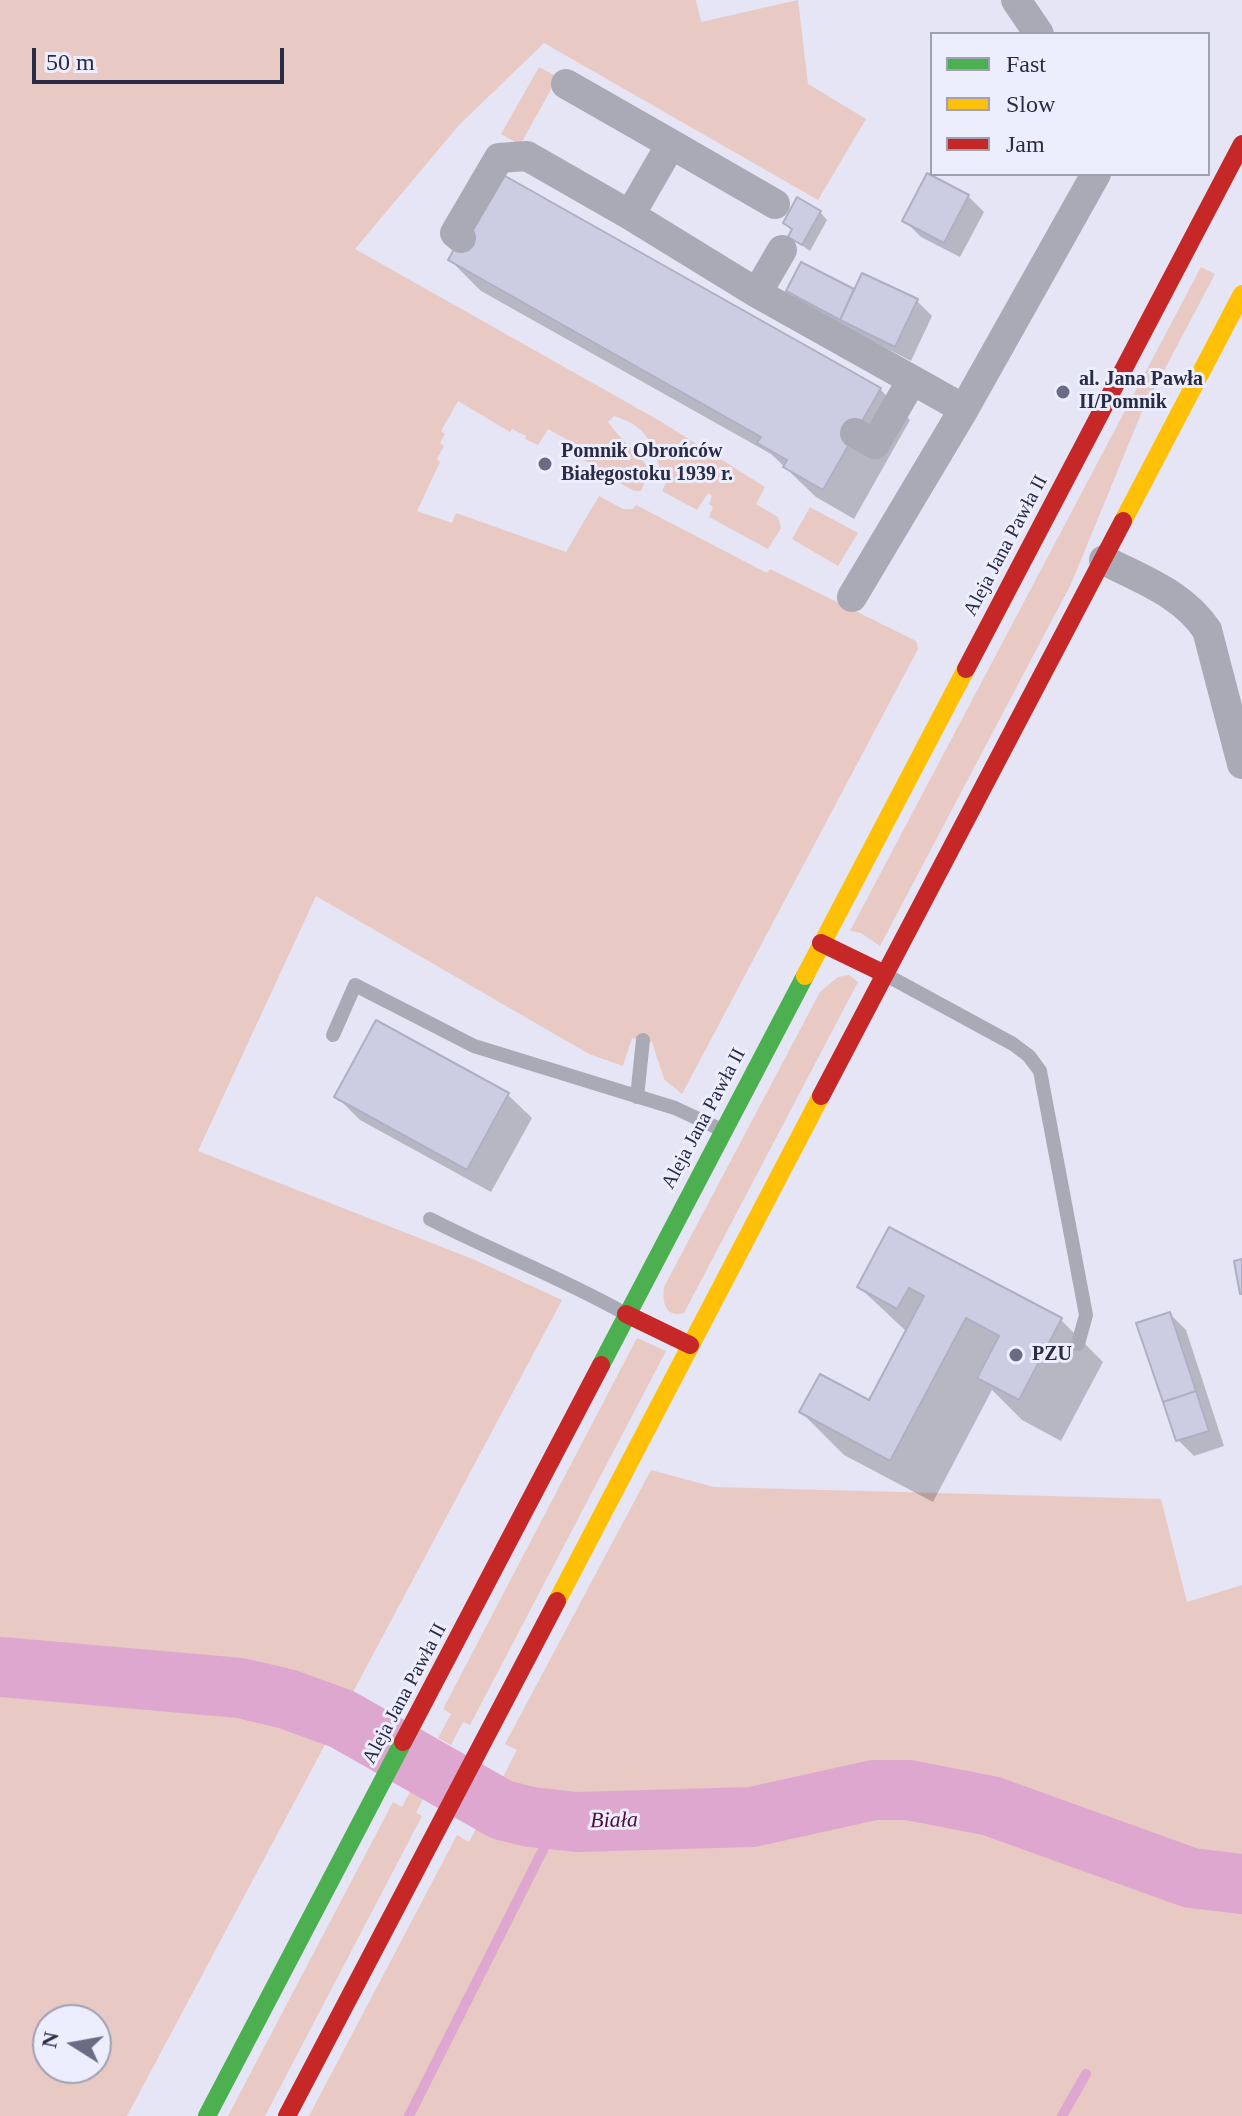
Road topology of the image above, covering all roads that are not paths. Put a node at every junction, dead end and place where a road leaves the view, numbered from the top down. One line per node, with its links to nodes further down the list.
1 (1016, 0): 2 (street)
2 (1038, 32)
3 (566, 84): 4 (street)
4 (671, 144): 8 (street); 9 (street)
5 (1242, 144): 7 (main road, Aleja Jana Pawła II)
6 (1095, 176): 15 (street)
7 (1225, 178): 20 (main road, Aleja Jana Pawła II)
8 (775, 204)
9 (630, 215): 10 (street); 12 (street)
10 (461, 238)
11 (782, 250): 12 (street)
12 (757, 293): 14 (street)
13 (1242, 294): 17 (main road)
14 (912, 380): 15 (street); 16 (street)
15 (964, 409): 18 (street)
16 (855, 433)
17 (1104, 560): 19 (street); 21 (main road)
18 (852, 597)
19 (1242, 764)
20 (821, 943): 21 (main road); 25 (main road, Aleja Jana Pawła II)
21 (885, 974): 28 (lane); 29 (main road)
22 (333, 1035): 24 (lane)
23 (643, 1040): 24 (lane)
24 (637, 1097): 25 (lane)
25 (723, 1130): 27 (main road, Aleja Jana Pawła II)
26 (430, 1219): 27 (lane)
27 (626, 1314): 29 (main road); 30 (main road, Aleja Jana Pawła II)
28 (1078, 1344)
29 (690, 1345): 31 (main road)
30 (207, 2116)
31 (287, 2116)

